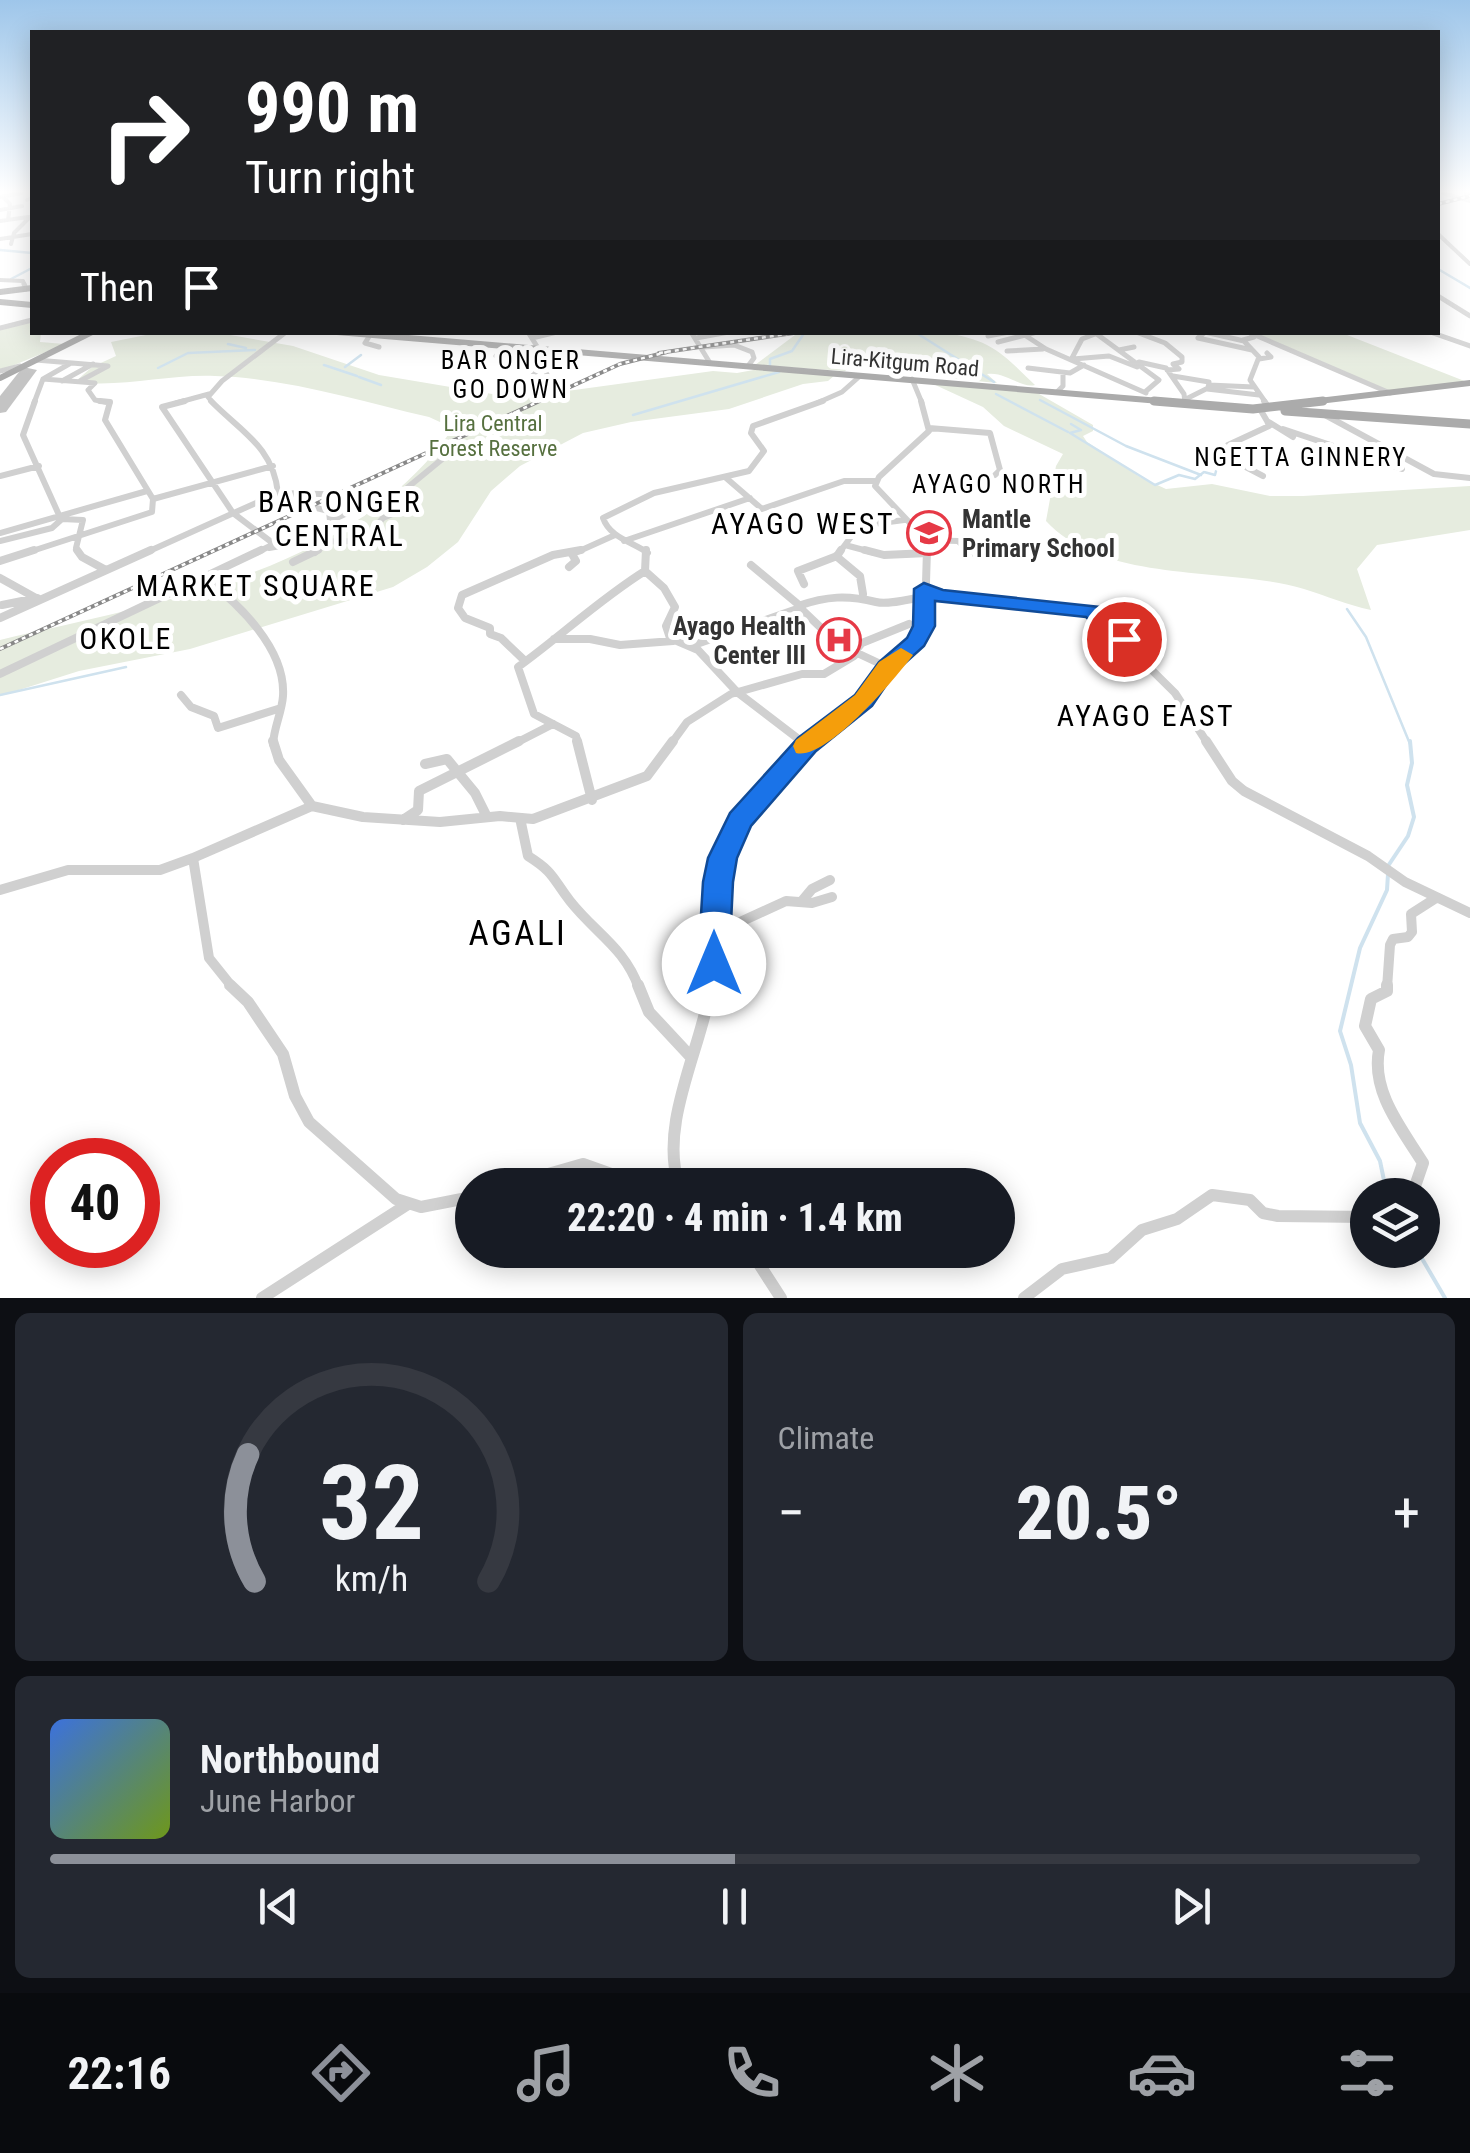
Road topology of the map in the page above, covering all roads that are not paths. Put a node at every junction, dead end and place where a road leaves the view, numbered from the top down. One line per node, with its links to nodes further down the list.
1 (0, 280): 2 (street)
2 (29, 288): 3 (main road)
3 (0, 292)
4 (1440, 297): 7 (street)
5 (0, 302): 6 (main road)
6 (30, 305)
7 (1470, 316)
8 (30, 320): 9 (street)
9 (0, 328)
10 (86, 335): 45 (main road)
11 (282, 335): 68 (street)
12 (370, 335): 30 (street)
13 (405, 335): 31 (main road, Lira-Kitgum Road)
14 (530, 335): 34 (street)
15 (693, 335): 32 (street)
16 (993, 335): 25 (street)
17 (1022, 335): 28 (street); 35 (street)
18 (1090, 335): 43 (street)
19 (1097, 335): 36 (street)
20 (1144, 335): 55 (street)
21 (1202, 335): 37 (street)
22 (1218, 335): 27 (street)
23 (1255, 335): 26 (street)
24 (1435, 335): 29 (street)
25 (988, 336)
26 (1259, 337): 27 (street); 67 (street)
27 (1244, 341): 37 (street)
28 (998, 342)
29 (1469, 345)
30 (378, 347)
31 (505, 347): 34 (main road, Lira-Kitgum Road); 40 (street)
32 (704, 347): 47 (street); 52 (street)
33 (1134, 348): 36 (street)
34 (538, 350): 47 (main road, Lira-Kitgum Road); 50 (street)
35 (1046, 350): 38 (street); 43 (street)
36 (1119, 350): 42 (street)
37 (1252, 350): 44 (street)
38 (1007, 351)
39 (1267, 353): 44 (street)
40 (496, 356)
41 (1109, 356): 42 (street); 43 (street); 49 (street)
42 (1130, 356): 49 (street)
43 (1073, 358): 51 (street)
44 (1258, 358): 63 (street)
45 (33, 362): 46 (street); 56 (main road)
46 (71, 362): 48 (street); 59 (street)
47 (710, 363): 52 (main road, Lira-Kitgum Road)
48 (90, 364): 59 (street); 59 (street); 60 (street)
49 (1138, 364): 55 (street); 71 (street)
50 (543, 365): 64 (street); 65 (street)
51 (1084, 365): 54 (street); 71 (street)
52 (748, 366): 57 (main road, Lira-Kitgum Road)
53 (1028, 368): 54 (street)
54 (1063, 373): 66 (street)
55 (1170, 373): 62 (street); 72 (street)
56 (0, 375)
57 (860, 376): 58 (main road, Lira-Kitgum Road); 91 (street)
58 (912, 379): 66 (main road, Lira-Kitgum Road); 78 (street)
59 (55, 381): 60 (street); 86 (street)
60 (76, 383): 80 (street)
61 (1470, 383): 67 (main road, Lira-Kitgum Road)
62 (1208, 387): 63 (street); 69 (street); 70 (street)
63 (1254, 387): 69 (street)
64 (526, 391)
65 (554, 392)
66 (1058, 392): 71 (main road, Lira-Kitgum Road)
67 (1390, 393): 74 (main road, Lira-Kitgum Road)
68 (209, 394): 87 (street); 95 (street)
69 (1259, 395): 74 (street)
70 (1196, 396): 72 (street); 73 (street)
71 (1148, 397): 72 (main road, Lira-Kitgum Road)
72 (1186, 401): 73 (main road, Lira-Kitgum Road)
73 (1204, 404): 74 (main road, Lira-Kitgum Road)
74 (1261, 409): 75 (main road); 76 (street)
75 (1323, 414): 77 (main road); 83 (street)
76 (1268, 420): 79 (street); 92 (street)
77 (1470, 424)
78 (929, 428): 89 (street); 94 (street)
79 (1283, 429): 81 (street); 85 (street)
80 (118, 437): 82 (street); 96 (street)
81 (1292, 437)
82 (108, 439)
83 (1374, 444): 85 (street); 93 (street)
84 (452, 451): 101 (street)
85 (1351, 451): 88 (street)
86 (39, 466): 90 (street); 103 (street)
87 (273, 466): 95 (street); 97 (street)
88 (1402, 469)
89 (996, 475)
90 (0, 476)
91 (724, 476): 98 (street); 107 (street)
92 (1263, 476)
93 (1470, 478)
94 (875, 481): 98 (street); 104 (street)
95 (212, 483): 99 (street); 102 (street)
96 (148, 490): 99 (street); 103 (street)
97 (280, 493): 100 (street); 102 (street); 105 (street)
98 (750, 498): 111 (street)
99 (153, 499): 108 (street)
100 (378, 500): 101 (street); 105 (street)
101 (403, 510): 113 (street)
102 (234, 514): 115 (street); 124 (street)
103 (60, 517): 106 (street); 108 (street); 110 (street)
104 (904, 520): 109 (street); 114 (street)
105 (330, 521): 112 (street)
106 (0, 532)
107 (614, 534): 111 (street); 118 (street)
108 (80, 538): 120 (street); 124 (street)
109 (926, 540): 116 (street); 117 (street)
110 (0, 541)
111 (624, 541): 125 (street)
112 (298, 542): 113 (street); 115 (street)
113 (327, 544): 121 (street)
114 (844, 545): 116 (street); 119 (street)
115 (265, 549): 126 (street)
116 (928, 553): 129 (street)
117 (971, 553)
118 (572, 554): 123 (street); 140 (street)
119 (836, 556): 128 (street); 130 (street)
120 (0, 560)
121 (298, 561)
122 (750, 564): 133 (street)
123 (569, 567)
124 (108, 570): 131 (street)
125 (644, 572): 136 (street); 137 (street)
126 (205, 578): 142 (street); 145 (street)
127 (3, 581): 131 (street)
128 (804, 584)
129 (924, 593): 130 (street); 141 (street); 159 (street)
130 (863, 594): 133 (street)
131 (40, 599): 132 (street); 134 (street)
132 (2, 604)
133 (800, 607): 138 (street); 139 (street)
134 (0, 618)
135 (909, 624): 139 (street)
136 (554, 639): 137 (street); 140 (street)
137 (675, 641): 138 (street)
138 (691, 646): 143 (street)
139 (853, 656): 141 (street); 143 (street)
140 (524, 660): 146 (street)
141 (887, 667): 147 (street)
142 (0, 674)
143 (737, 692): 147 (street); 150 (street)
144 (182, 695): 145 (street)
145 (281, 708): 151 (street)
146 (553, 724): 149 (street); 150 (street)
147 (807, 744): 162 (street)
148 (424, 764): 149 (street)
149 (457, 774): 152 (street); 154 (street)
150 (592, 800): 153 (street)
151 (312, 806): 154 (street); 155 (street)
152 (486, 817): 153 (street); 154 (street)
153 (520, 818): 163 (street)
154 (402, 820)
155 (194, 858): 157 (street); 169 (street)
156 (830, 880): 160 (street)
157 (0, 890)
158 (832, 897): 160 (street)
159 (1436, 898): 161 (street); 167 (street)
160 (802, 901): 162 (street)
161 (1470, 914)
162 (714, 934): 163 (street)
163 (690, 1056): 166 (street)
164 (569, 1168): 165 (street)
165 (594, 1168)
166 (674, 1168)
167 (1418, 1178)
168 (455, 1200): 169 (street)
169 (408, 1204): 172 (street)
170 (1350, 1216): 174 (street)
171 (762, 1268): 173 (street)
172 (262, 1298)
173 (782, 1298)
174 (1024, 1298)

